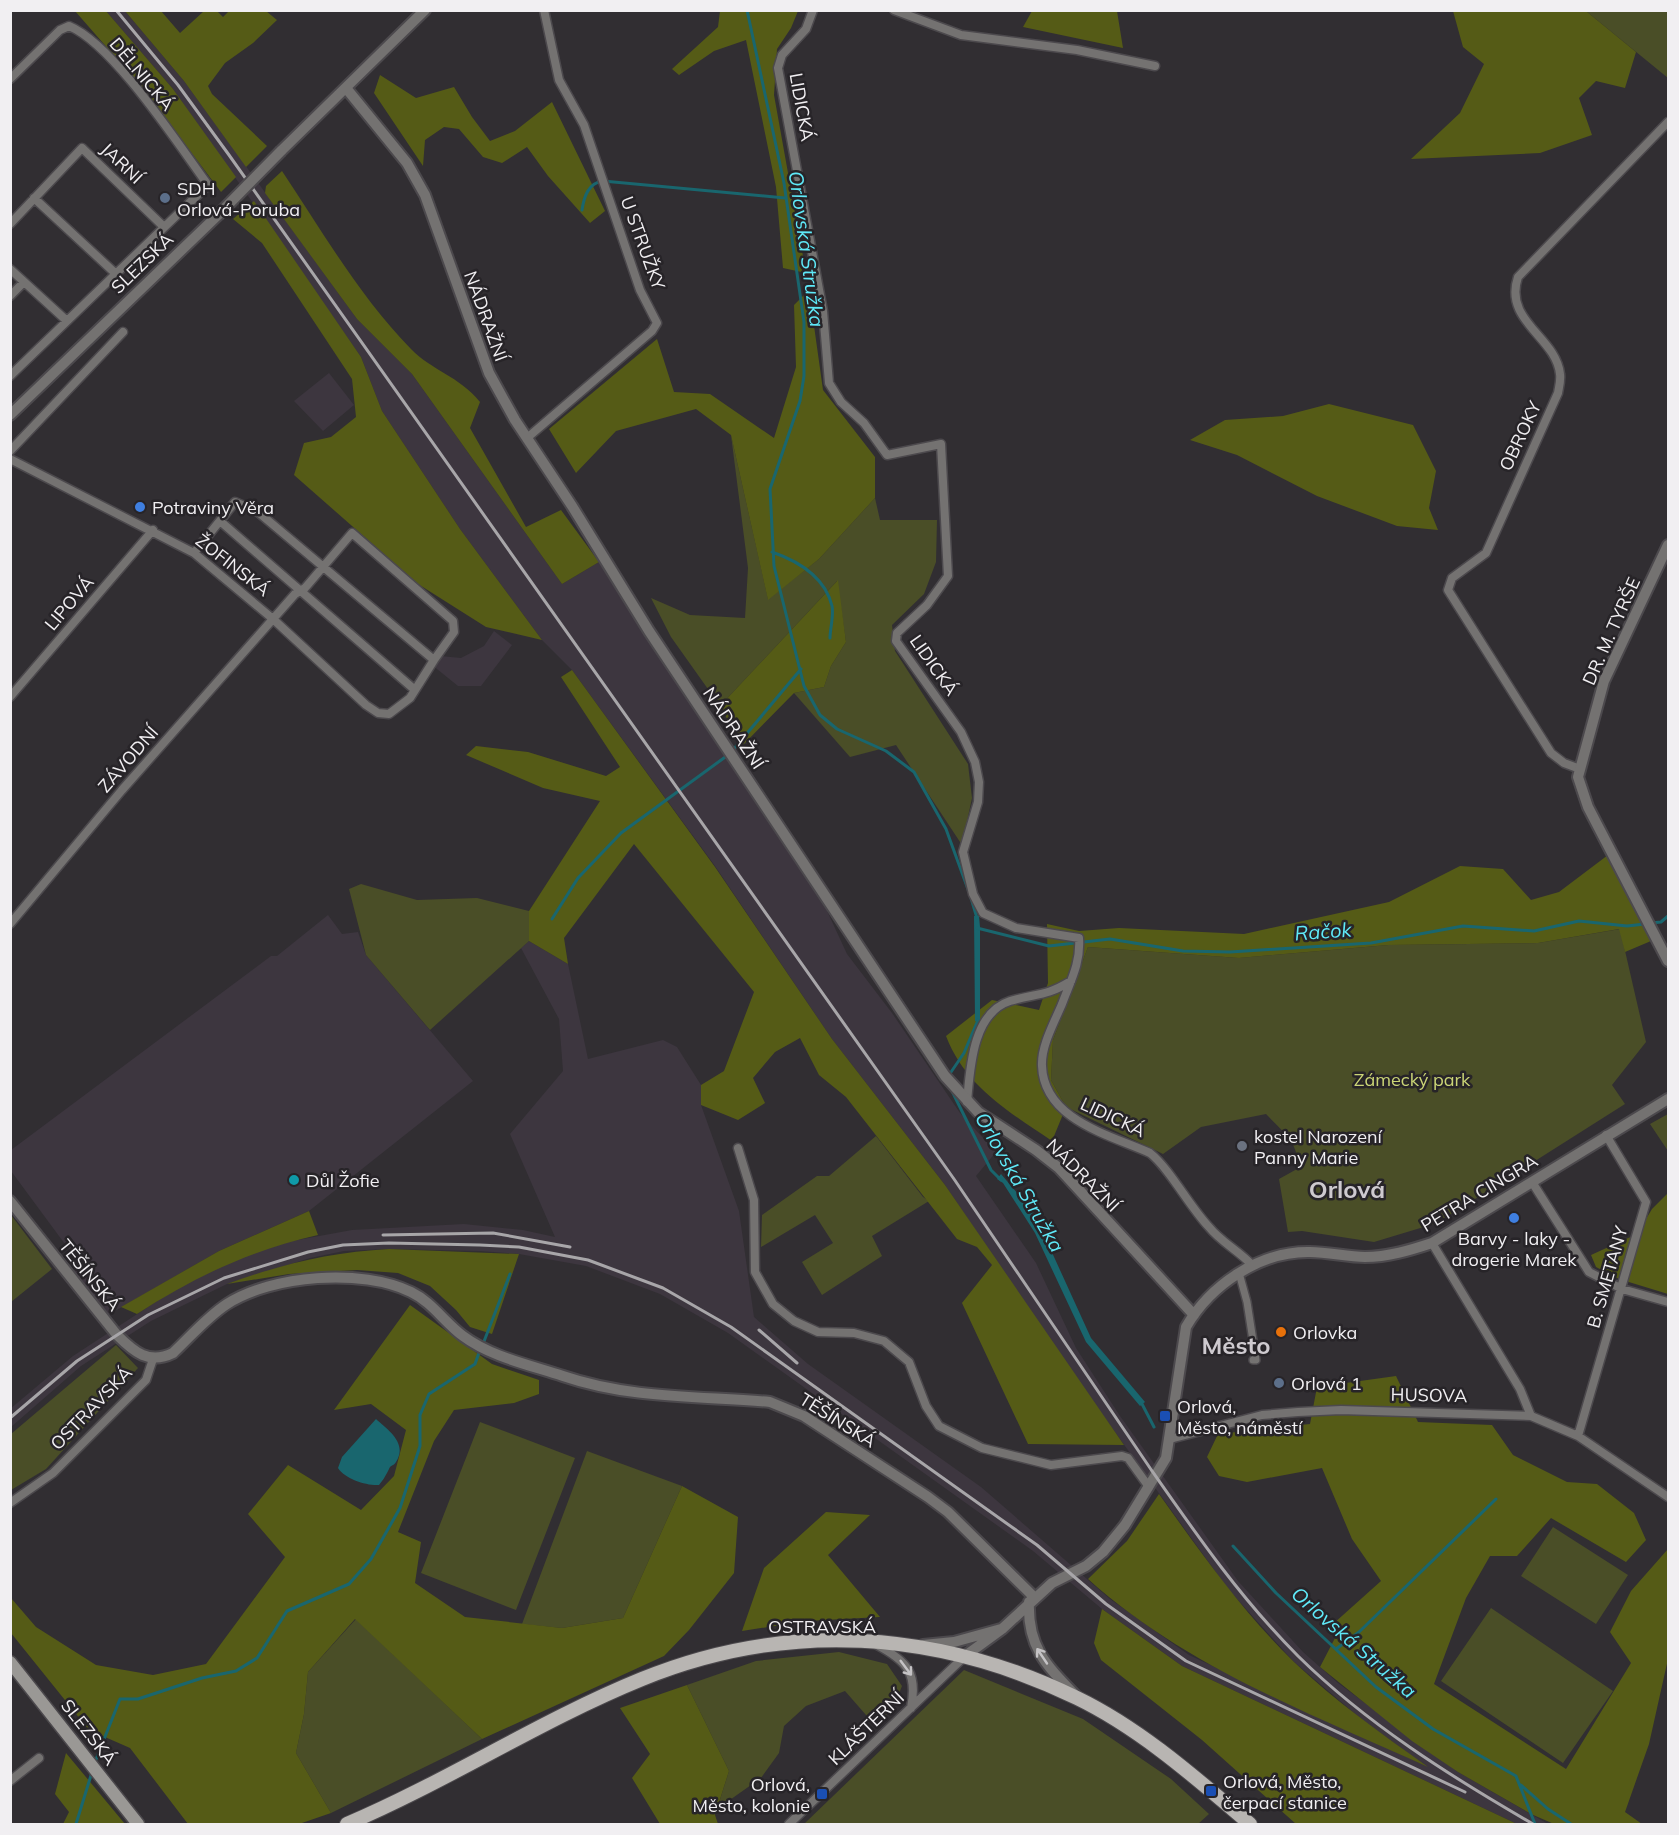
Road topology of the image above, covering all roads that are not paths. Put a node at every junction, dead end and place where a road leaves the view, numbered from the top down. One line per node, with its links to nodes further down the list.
1 (425, 10): 7 (street, SLEZSKÁ)
2 (544, 10): 21 (street, U STRUŽKY)
3 (813, 10): 37 (street, LIDICKÁ)
4 (894, 10): 5 (street)
5 (1155, 66)
6 (10, 79): 9 (street, DĚLNICKÁ)
7 (346, 88): 20 (street, SLEZSKÁ, bridge); 21 (street, NÁDRAŽNÍ)
8 (1668, 122): 34 (street, OBROKY)
9 (208, 185): 12 (street, SLEZSKÁ)
10 (34, 198): 11 (street, JARNÍ); 12 (street, JARNÍ); 14 (street)
11 (10, 224)
12 (163, 226): 14 (street, SLEZSKÁ)
13 (10, 269): 15 (street)
14 (116, 273): 17 (street, SLEZSKÁ)
15 (24, 282): 16 (street); 17 (street)
16 (10, 296)
17 (67, 321): 19 (street, SLEZSKÁ)
18 (123, 332): 22 (street)
19 (10, 376)
20 (10, 415)
21 (527, 438): 39 (street, NÁDRAŽNÍ)
22 (10, 451)
23 (10, 459): 25 (street, ŽOFINSKÁ)
24 (220, 521): 27 (street); 28 (street); 29 (street)
25 (153, 530): 27 (street, ŽOFINSKÁ); 33 (street, LIPOVÁ)
26 (1668, 545): 34 (street, DR. M. TYRŠE)
27 (195, 553): 30 (street, ŽOFINSKÁ)
28 (322, 569): 29 (street, ZÁVODNÍ); 31 (street); 31 (street, ZÁVODNÍ)
29 (300, 591): 30 (street, ZÁVODNÍ); 32 (street)
30 (273, 619): 32 (street, ŽOFINSKÁ); 35 (street, ZÁVODNÍ)
31 (434, 660): 32 (street)
32 (412, 694)
33 (10, 697)
34 (1580, 769): 36 (street, DR. M. TYRŠE)
35 (10, 924)
36 (1668, 961)
37 (1071, 980): 39 (street); 45 (street, LIDICKÁ)
38 (1668, 1099): 40 (street, PETRA CINGRA)
39 (967, 1102): 49 (street, NÁDRAŽNÍ)
40 (1606, 1135): 42 (street, PETRA CINGRA); 47 (street, B. SMETANY)
41 (738, 1148): 56 (street)
42 (1532, 1182): 44 (street, PETRA CINGRA); 47 (street)
43 (10, 1201): 51 (street, TĚŠÍNSKÁ)
44 (1432, 1243): 45 (street, PETRA CINGRA); 53 (street)
45 (1252, 1265): 46 (street, PETRA CINGRA)
46 (1239, 1273): 49 (street, PETRA CINGRA); 52 (street)
47 (1622, 1289): 48 (street); 54 (street, B. SMETANY)
48 (1668, 1302)
49 (1194, 1315): 55 (street, PETRA CINGRA)
50 (476, 1345): 51 (street, OSTRAVSKÁ); 59 (street, TĚŠÍNSKÁ)
51 (153, 1359): 58 (street, OSTRAVSKÁ)
52 (1254, 1360)
53 (1531, 1416): 54 (street, HUSOVA); 55 (street, HUSOVA)
54 (1578, 1436): 57 (street, HUSOVA)
55 (1170, 1439): 56 (street, PETRA CINGRA)
56 (1149, 1487): 59 (street, PETRA CINGRA)
57 (1668, 1497)
58 (10, 1503)
59 (1031, 1599): 60 (street, PETRA CINGRA); 65 (street, one-way to 59)
60 (1002, 1629): 62 (street, PETRA CINGRA); 63 (street, PETRA CINGRA)
61 (872, 1642): 62 (main road, OSTRAVSKÁ); 66 (street, one-way to 66); 70 (main road, OSTRAVSKÁ)
62 (921, 1646): 63 (main road, OSTRAVSKÁ)
63 (965, 1656): 65 (main road, OSTRAVSKÁ); 66 (street, KLÁŠTERNÍ)
64 (10, 1662): 69 (main road, SLEZSKÁ)
65 (1079, 1698): 72 (main road, OSTRAVSKÁ)
66 (911, 1708): 71 (street, KLÁŠTERNÍ)
67 (39, 1758): 68 (street)
68 (10, 1781)
69 (138, 1824)
70 (347, 1824)
71 (789, 1824)
72 (1250, 1824)

